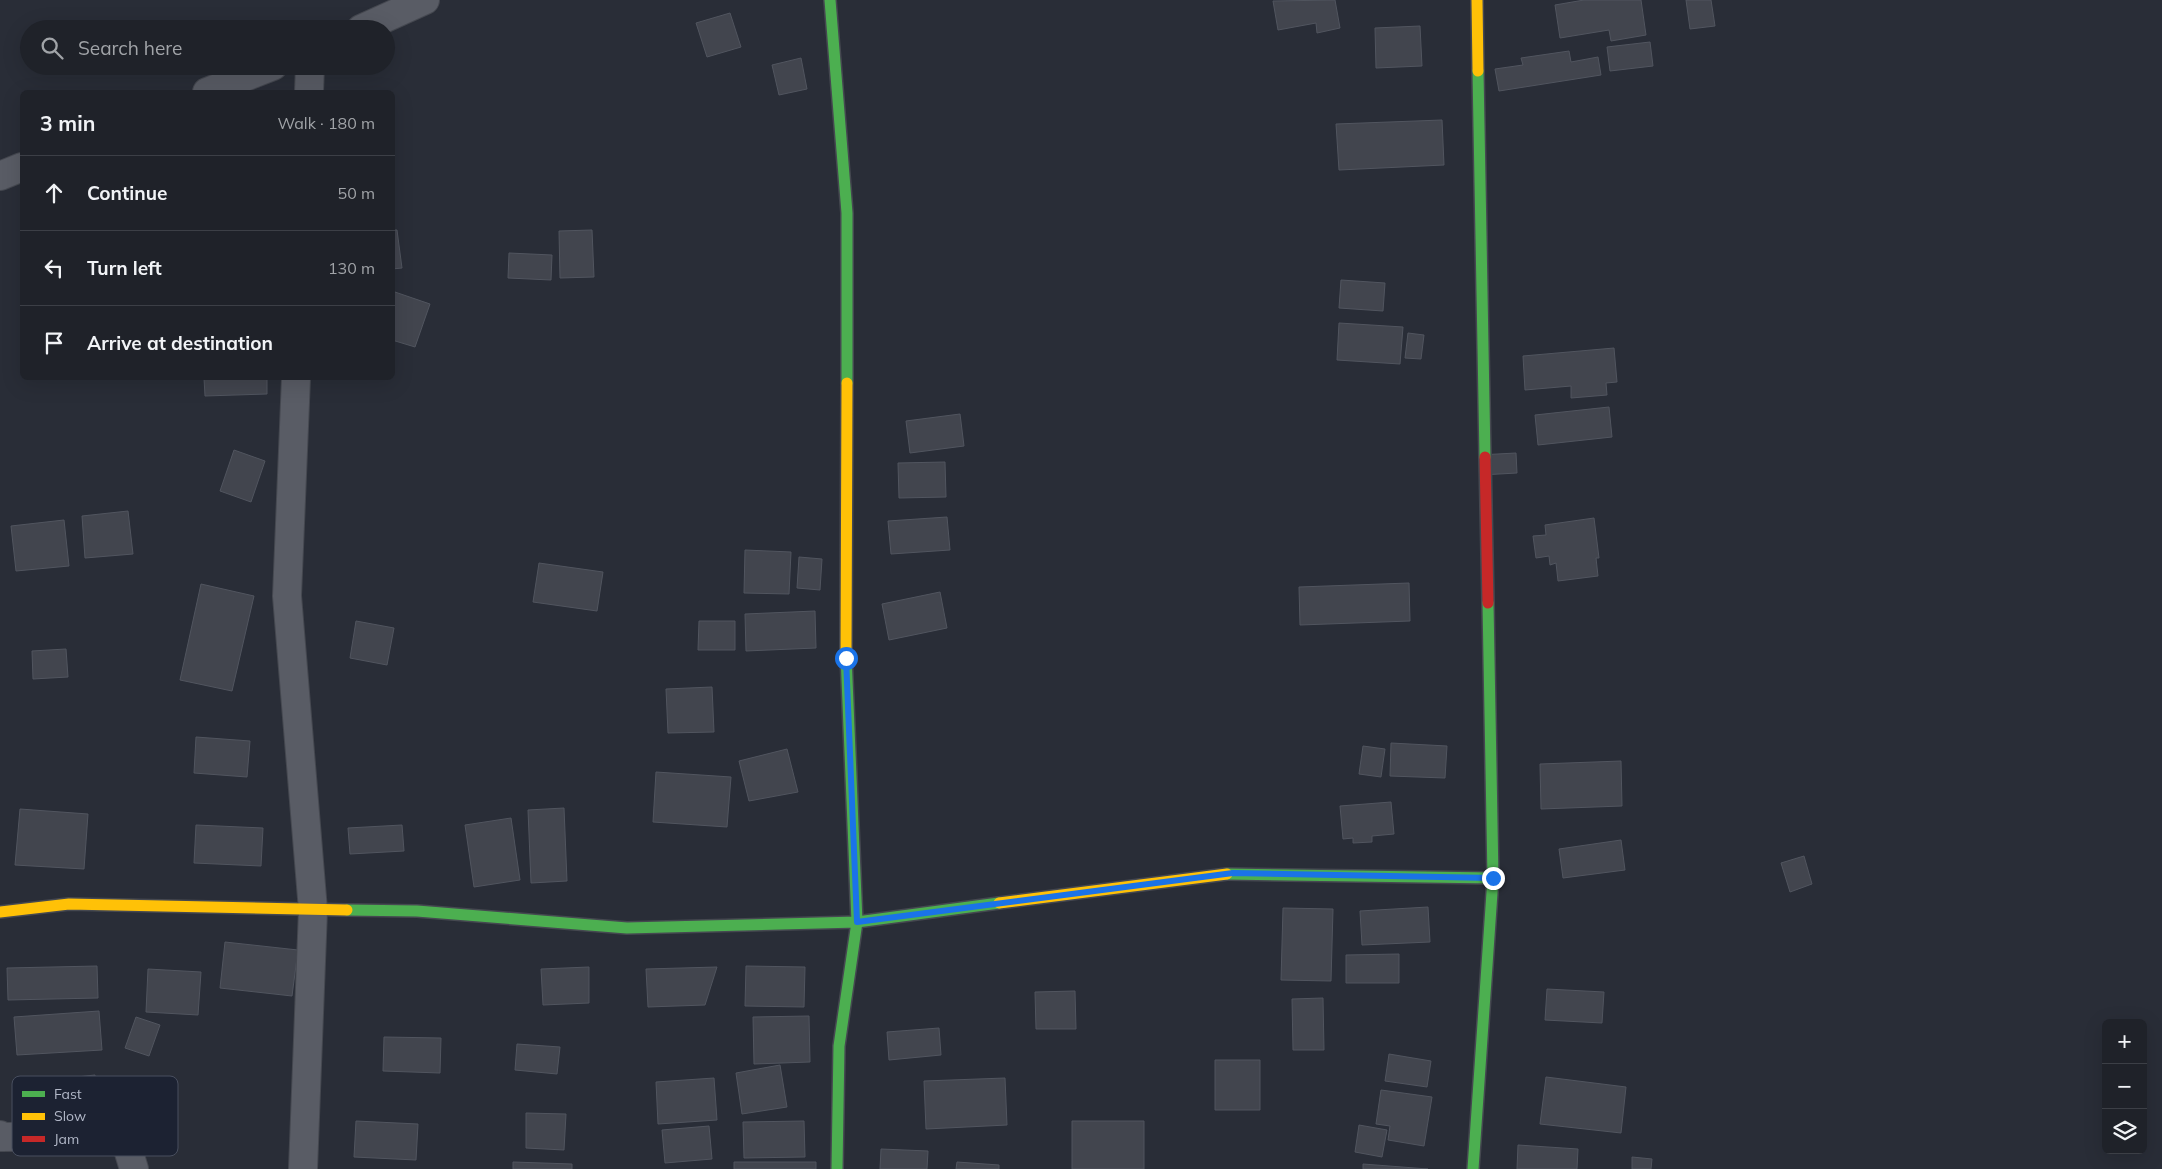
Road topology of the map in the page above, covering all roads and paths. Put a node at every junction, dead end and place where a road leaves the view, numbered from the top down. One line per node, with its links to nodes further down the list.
1 (425, 0): 4 (street)
2 (830, 0): 15 (street)
3 (1477, 0): 12 (street)
4 (381, 20)
5 (250, 75): 7 (street)
6 (310, 75): 8 (street)
7 (212, 90)
8 (309, 90)
9 (20, 168): 10 (street)
10 (0, 176)
11 (296, 380): 13 (street)
12 (1493, 878): 15 (street); 20 (street)
13 (313, 910): 14 (street); 15 (street); 18 (street)
14 (0, 912)
15 (857, 922): 19 (street)
16 (130, 1156): 17 (street)
17 (134, 1169)
18 (304, 1169)
19 (837, 1169)
20 (1473, 1169)

